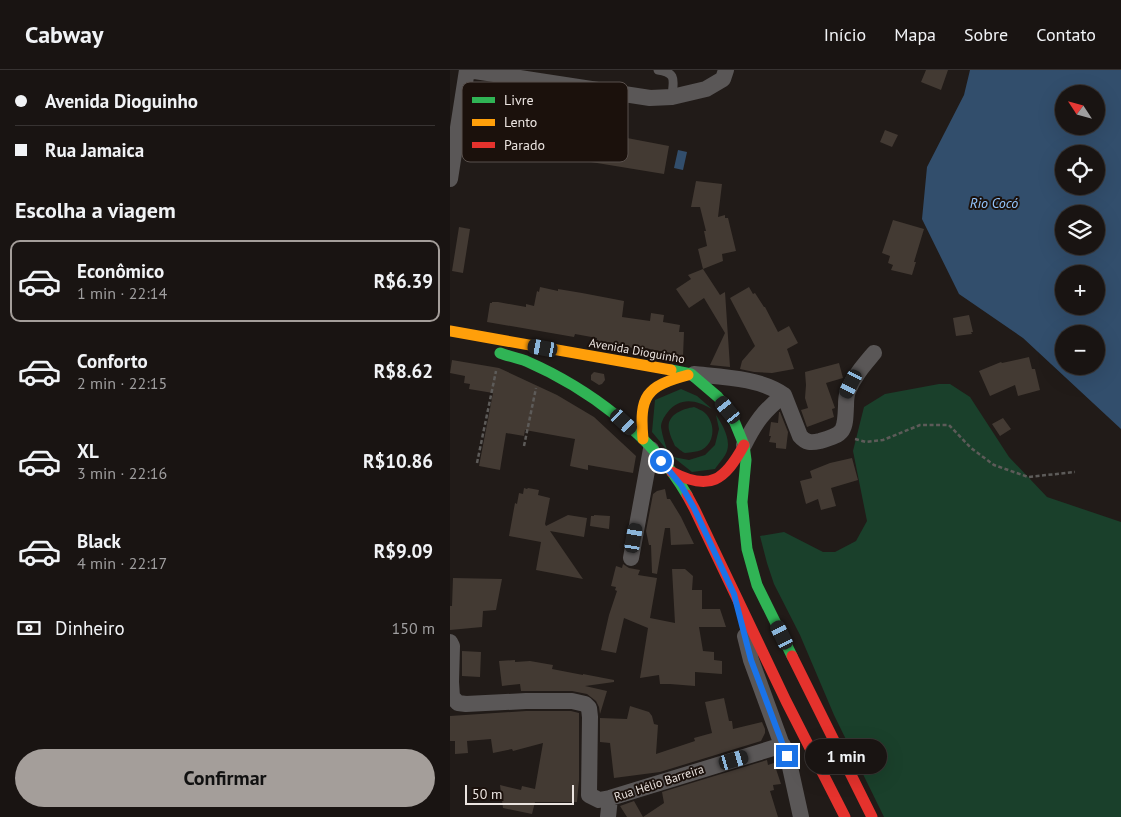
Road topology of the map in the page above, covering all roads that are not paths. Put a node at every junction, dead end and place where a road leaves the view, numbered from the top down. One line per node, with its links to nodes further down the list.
1 (468, 70): 4 (street)
2 (658, 70): 6 (lane)
3 (726, 70): 6 (street)
4 (546, 82)
5 (628, 95): 6 (street)
6 (672, 97)
7 (462, 106): 8 (street)
8 (450, 179)
9 (450, 331): 12 (main road, Avenida Dioguinho)
10 (496, 352): 14 (main road)
11 (874, 353): 13 (street)
12 (691, 374): 13 (street); 14 (main road); 15 (main road, Avenida Dioguinho)
13 (784, 395): 15 (street)
14 (647, 444): 16 (main road); 17 (street)
15 (744, 445): 16 (main road); 26 (main road, Avenida Dioguinho)
16 (672, 472): 18 (main road)
17 (631, 558)
18 (734, 594): 21 (street); 25 (main road)
19 (450, 642): 20 (street)
20 (454, 704): 22 (street)
21 (783, 745): 22 (street, Rua Hélio Barreira); 24 (street)
22 (610, 798): 23 (street, Rua Hélio Barreira)
23 (608, 817)
24 (801, 817)
25 (845, 817)
26 (872, 817)

